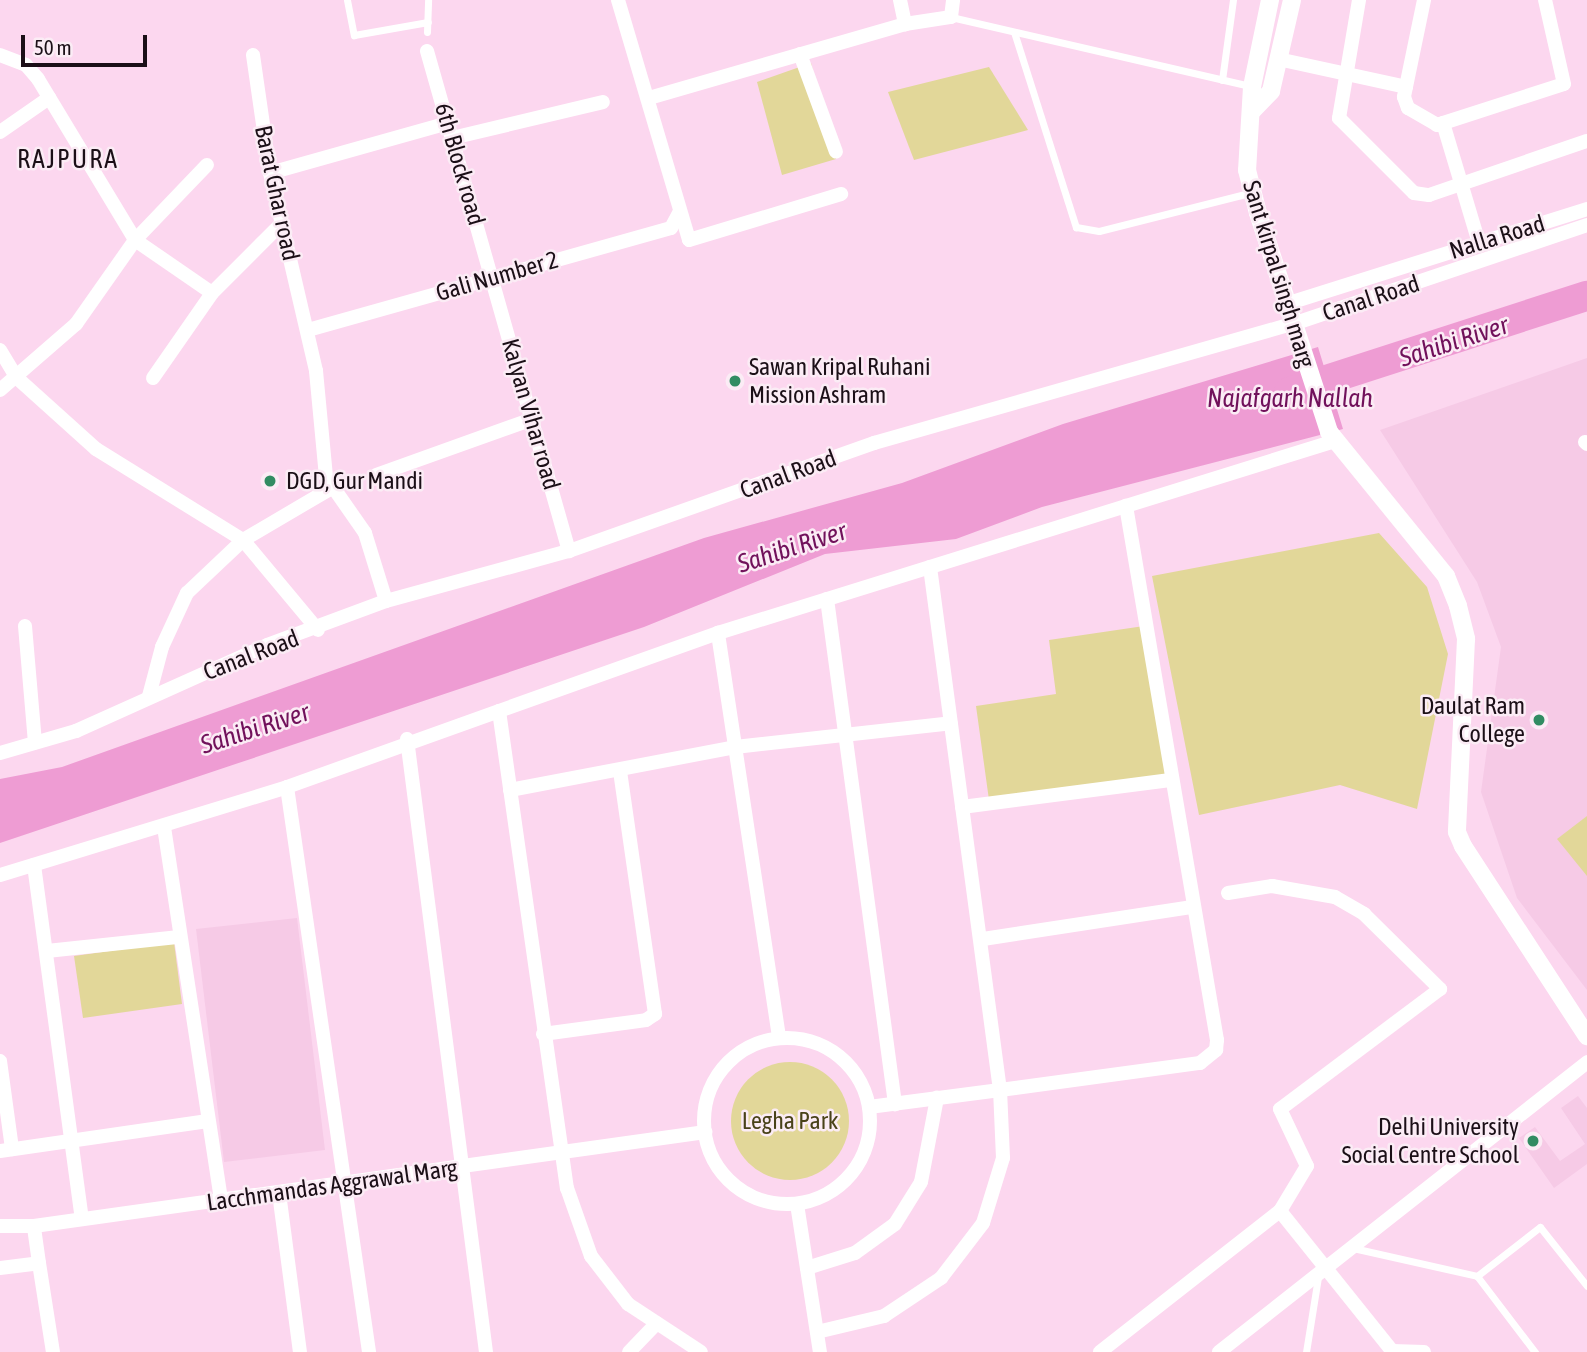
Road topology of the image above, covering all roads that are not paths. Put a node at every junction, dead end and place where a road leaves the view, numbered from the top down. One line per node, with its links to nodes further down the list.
1 (347, 0): 13 (lane)
2 (428, 0): 13 (lane)
3 (618, 0): 27 (street)
4 (900, 0): 14 (street)
5 (953, 0): 12 (street)
6 (1233, 0): 23 (lane)
7 (1270, 0): 24 (street, Sant kirpal singh marg)
8 (1292, 0): 21 (street)
9 (1359, 0): 22 (street)
10 (1424, 0): 25 (street)
11 (1545, 0): 31 (street)
12 (951, 17): 14 (street); 16 (lane)
13 (428, 22): 15 (lane)
14 (905, 24): 18 (street)
15 (427, 32)
16 (1014, 32): 23 (lane); 39 (lane)
17 (427, 51): 30 (street, 6th Block road)
18 (800, 54): 27 (street); 35 (street)
19 (0, 55): 26 (street)
20 (253, 55): 37 (street, Barat Ghar road)
21 (1278, 59): 22 (street); 29 (street)
22 (1345, 75): 25 (street); 38 (street)
23 (1222, 80): 24 (lane)
24 (1252, 86): 29 (street, Sant kirpal singh marg)
25 (1406, 87): 31 (street)
26 (49, 98): 32 (street); 45 (street)
27 (649, 98): 42 (street)
28 (603, 102): 33 (street)
29 (1251, 112): 39 (street, Sant kirpal singh marg)
30 (448, 123): 33 (street, 6th Block road); 37 (street)
31 (1443, 123): 38 (street)
32 (0, 132)
33 (452, 138): 47 (street, 6th Block road)
34 (1587, 141): 38 (street)
35 (836, 152)
36 (207, 165): 45 (street)
37 (270, 173): 43 (street, Barat Ghar road)
38 (1461, 183): 46 (street)
39 (1253, 192): 49 (street, Sant kirpal singh marg)
40 (841, 194): 42 (street)
41 (1587, 209): 46 (street, Nalla Road)
42 (679, 214): 47 (street, Gali Number 2)
43 (282, 223): 48 (street); 50 (street, Barat Ghar road)
44 (1587, 225): 51 (street, Canal Road)
45 (135, 240): 48 (street); 53 (street)
46 (1479, 243): 49 (street, Nalla Road)
47 (493, 277): 50 (street, Gali Number 2); 56 (street, Kalyan Vihar road)
48 (212, 293): 54 (street)
49 (1286, 303): 51 (street, Sant kirpal singh marg)
50 (309, 330): 59 (street, Barat Ghar road)
51 (1295, 330): 57 (street, Sant kirpal singh marg); 62 (street, Canal Road)
52 (0, 350): 53 (street)
53 (16, 377): 55 (street); 61 (street)
54 (153, 378)
55 (0, 390)
56 (532, 419): 58 (street); 62 (street, Kalyan Vihar road)
57 (1332, 437): 60 (street); 91 (street)
58 (376, 475)
59 (330, 489): 61 (street); 65 (street)
60 (1125, 506): 63 (street); 78 (street)
61 (243, 540): 67 (street); 69 (street)
62 (569, 551): 65 (street, Canal Road)
63 (930, 567): 64 (street); 71 (street)
64 (827, 599): 68 (street); 72 (street)
65 (386, 601): 67 (street, Canal Road)
66 (25, 626): 74 (street)
67 (318, 630): 69 (street, Canal Road)
68 (718, 633): 70 (street); 75 (street)
69 (149, 696): 74 (street, Canal Road)
70 (499, 711): 73 (street); 80 (street)
71 (951, 723): 72 (street); 81 (street)
72 (848, 733): 75 (street); 97 (street)
73 (407, 740): 79 (street); 104 (street)
74 (35, 743): 76 (street, Canal Road)
75 (735, 747): 77 (street); 92 (street)
76 (0, 753)
77 (620, 772): 80 (street); 90 (street)
78 (1170, 780): 81 (street); 86 (street)
79 (287, 787): 82 (street); 105 (street)
80 (510, 790): 90 (street)
81 (962, 807): 88 (street)
82 (164, 827): 83 (street); 87 (street)
83 (34, 864): 84 (street); 89 (street)
84 (0, 875)
85 (1228, 893): 109 (street)
86 (1193, 907): 88 (street); 95 (street)
87 (179, 937): 89 (street); 99 (street)
88 (983, 939): 95 (street)
89 (47, 951): 101 (street)
90 (543, 1034): 103 (street)
91 (1587, 1036)
92 (779, 1037): 98 (street); 100 (street)
93 (0, 1061): 102 (street)
94 (1587, 1062): 113 (street)
95 (1000, 1090): 96 (street); 121 (street)
96 (937, 1098): 97 (street); 116 (street)
97 (895, 1104): 98 (street)
98 (869, 1107): 108 (street)
99 (208, 1121): 101 (street); 107 (street)
100 (705, 1132): 103 (street, Lacchmandas Aggrawal Marg); 108 (street)
101 (75, 1139): 102 (street); 110 (street)
102 (6, 1150)
103 (559, 1151): 104 (street, Lacchmandas Aggrawal Marg); 120 (street)
104 (466, 1166): 105 (street, Lacchmandas Aggrawal Marg); 126 (street)
105 (346, 1183): 106 (street, Lacchmandas Aggrawal Marg); 125 (street)
106 (279, 1193): 107 (street, Lacchmandas Aggrawal Marg); 124 (street)
107 (221, 1201): 110 (street, Lacchmandas Aggrawal Marg)
108 (797, 1204): 116 (street)
109 (1280, 1211): 117 (street); 130 (street)
110 (82, 1219): 111 (street, Lacchmandas Aggrawal Marg)
111 (34, 1226): 112 (street, Lacchmandas Aggrawal Marg); 114 (street)
112 (0, 1227)
113 (1353, 1247): 117 (street); 118 (lane)
114 (39, 1263): 115 (street); 123 (street)
115 (0, 1268)
116 (807, 1268): 121 (street)
117 (1321, 1270): 122 (street); 131 (street); 132 (lane)
118 (1477, 1276): 119 (lane); 134 (lane)
119 (1587, 1286)
120 (657, 1323): 127 (street); 128 (street)
121 (817, 1332): 129 (street)
122 (1392, 1351): 133 (street)
123 (53, 1352)
124 (300, 1352)
125 (369, 1352)
126 (486, 1352)
127 (629, 1352)
128 (701, 1352)
129 (820, 1352)
130 (1100, 1352)
131 (1219, 1352)
132 (1306, 1352)
133 (1424, 1352)
134 (1535, 1352)

